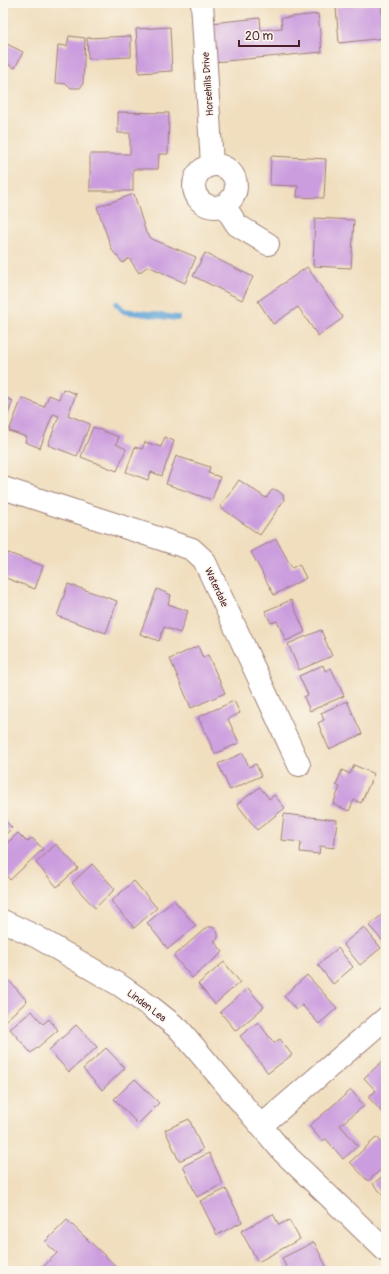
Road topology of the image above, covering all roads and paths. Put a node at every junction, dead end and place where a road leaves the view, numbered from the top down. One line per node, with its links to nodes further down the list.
1 (202, 3): 2 (street, Horsehills Drive)
2 (212, 165): 3 (street); 3 (street)
3 (224, 205): 4 (street)
4 (268, 244)
5 (3, 488): 6 (street, Waterdale)
6 (299, 765)
7 (3, 921): 9 (street, Linden Lea)
8 (386, 1018): 9 (street)
9 (261, 1126): 10 (street, Linden Lea)
10 (386, 1251)

